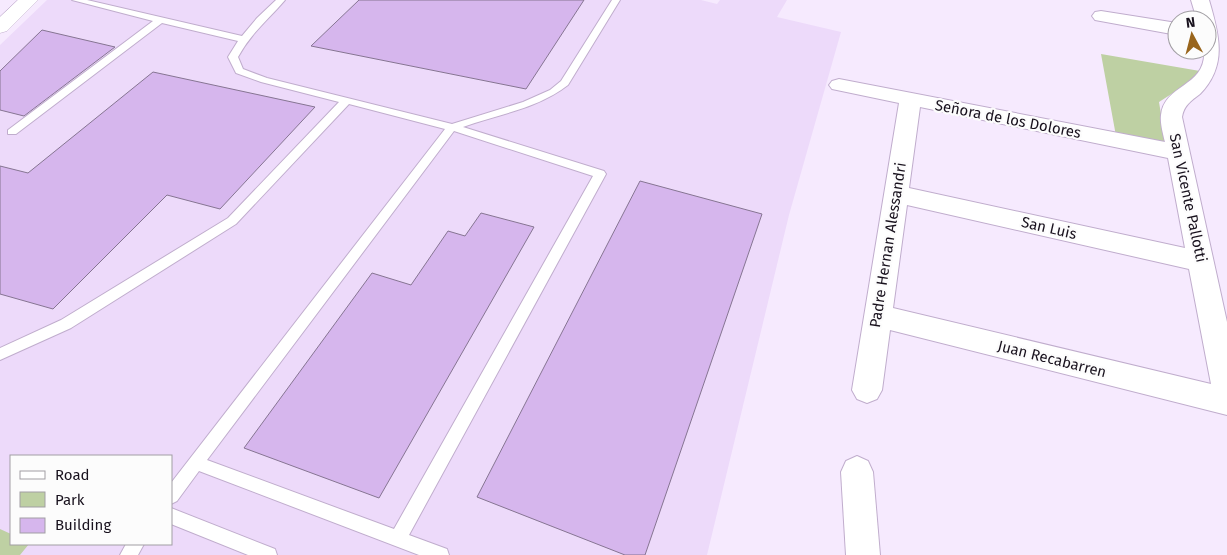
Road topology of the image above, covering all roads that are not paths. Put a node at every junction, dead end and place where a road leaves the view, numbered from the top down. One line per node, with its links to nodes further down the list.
1 (29, 0): 7 (street)
2 (76, 0): 6 (lane)
3 (281, 0): 9 (lane)
4 (616, 0): 14 (lane)
5 (1101, 16): 8 (street)
6 (160, 20): 9 (lane); 15 (lane)
7 (0, 27)
8 (1167, 27)
9 (243, 39): 13 (lane)
10 (1213, 60): 16 (street, San Vicente Pallotti)
11 (839, 85): 12 (street, Señora de los Dolores)
12 (910, 100): 16 (street, Señora de los Dolores); 17 (street, Padre Hernan Alessandri)
13 (346, 101): 14 (lane); 20 (lane)
14 (452, 127): 24 (lane); 28 (lane)
15 (12, 132)
16 (1178, 152): 18 (street, San Vicente Pallotti)
17 (896, 194): 18 (street, San Luis); 19 (street, Padre Hernan Alessandri)
18 (1202, 262): 21 (street, San Vicente Pallotti)
19 (878, 316): 22 (street, Padre Hernan Alessandri); 23 (street, Juan Recabarren)
20 (0, 354)
21 (1227, 389)
22 (867, 390)
23 (1227, 401)
24 (196, 463): 26 (lane); 28 (lane)
25 (857, 472): 31 (street)
26 (172, 495)
27 (172, 516): 29 (lane)
28 (398, 539): 30 (lane)
29 (269, 555)
30 (441, 555)
31 (863, 555)

